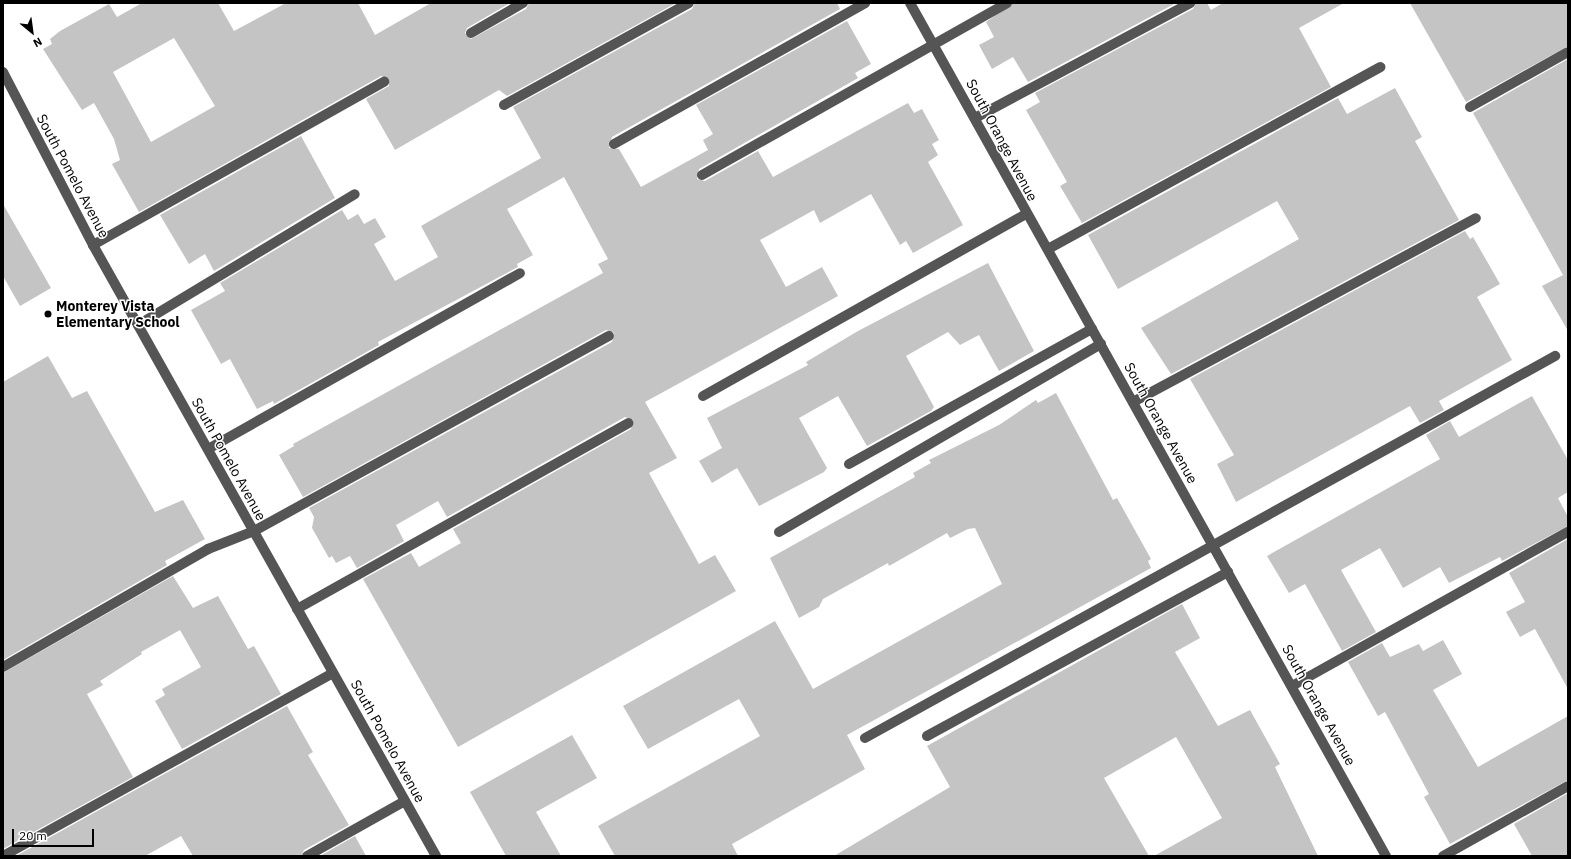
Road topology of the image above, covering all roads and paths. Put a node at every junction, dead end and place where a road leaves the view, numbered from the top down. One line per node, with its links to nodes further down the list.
1 (523, 3): 7 (street)
2 (689, 3): 13 (street)
3 (865, 3): 16 (street)
4 (910, 3): 8 (street, South Orange Avenue)
5 (1007, 3): 8 (street)
6 (1190, 3): 15 (street)
7 (471, 33)
8 (934, 46): 15 (street, South Orange Avenue); 17 (street)
9 (1568, 52): 14 (street)
10 (1381, 67): 22 (street)
11 (3, 72): 21 (street, South Pomelo Avenue)
12 (384, 82): 21 (street)
13 (504, 105)
14 (1470, 107)
15 (975, 118): 19 (street, South Orange Avenue)
16 (614, 144)
17 (702, 175)
18 (355, 194): 24 (street)
19 (1026, 214): 22 (street, South Orange Avenue); 29 (street)
20 (1476, 218): 30 (street)
21 (93, 245): 24 (street, South Pomelo Avenue)
22 (1048, 249): 25 (street, South Orange Avenue)
23 (520, 273): 32 (street)
24 (138, 324): 32 (street, South Pomelo Avenue)
25 (1092, 329): 27 (street, South Orange Avenue); 33 (street)
26 (609, 336): 34 (street)
27 (1101, 344): 30 (street, South Orange Avenue); 35 (street)
28 (1555, 356): 37 (street)
29 (703, 396)
30 (1133, 402): 37 (street, South Orange Avenue)
31 (628, 423): 39 (street)
32 (208, 449): 34 (street, South Pomelo Avenue)
33 (850, 464)
34 (254, 532): 39 (street, South Pomelo Avenue); 40 (street)
35 (780, 532)
36 (1568, 532): 42 (street)
37 (1213, 546): 38 (street, South Orange Avenue); 44 (street)
38 (1228, 572): 42 (street, South Orange Avenue); 43 (street)
39 (297, 609): 41 (street, South Pomelo Avenue)
40 (3, 667)
41 (333, 673): 46 (street, South Pomelo Avenue); 47 (street)
42 (1292, 686): 50 (street, South Orange Avenue)
43 (927, 736)
44 (865, 738)
45 (1568, 786): 51 (street)
46 (405, 801): 48 (street); 49 (street, South Pomelo Avenue)
47 (3, 856)
48 (307, 856)
49 (436, 856)
50 (1386, 856)
51 (1443, 856)

